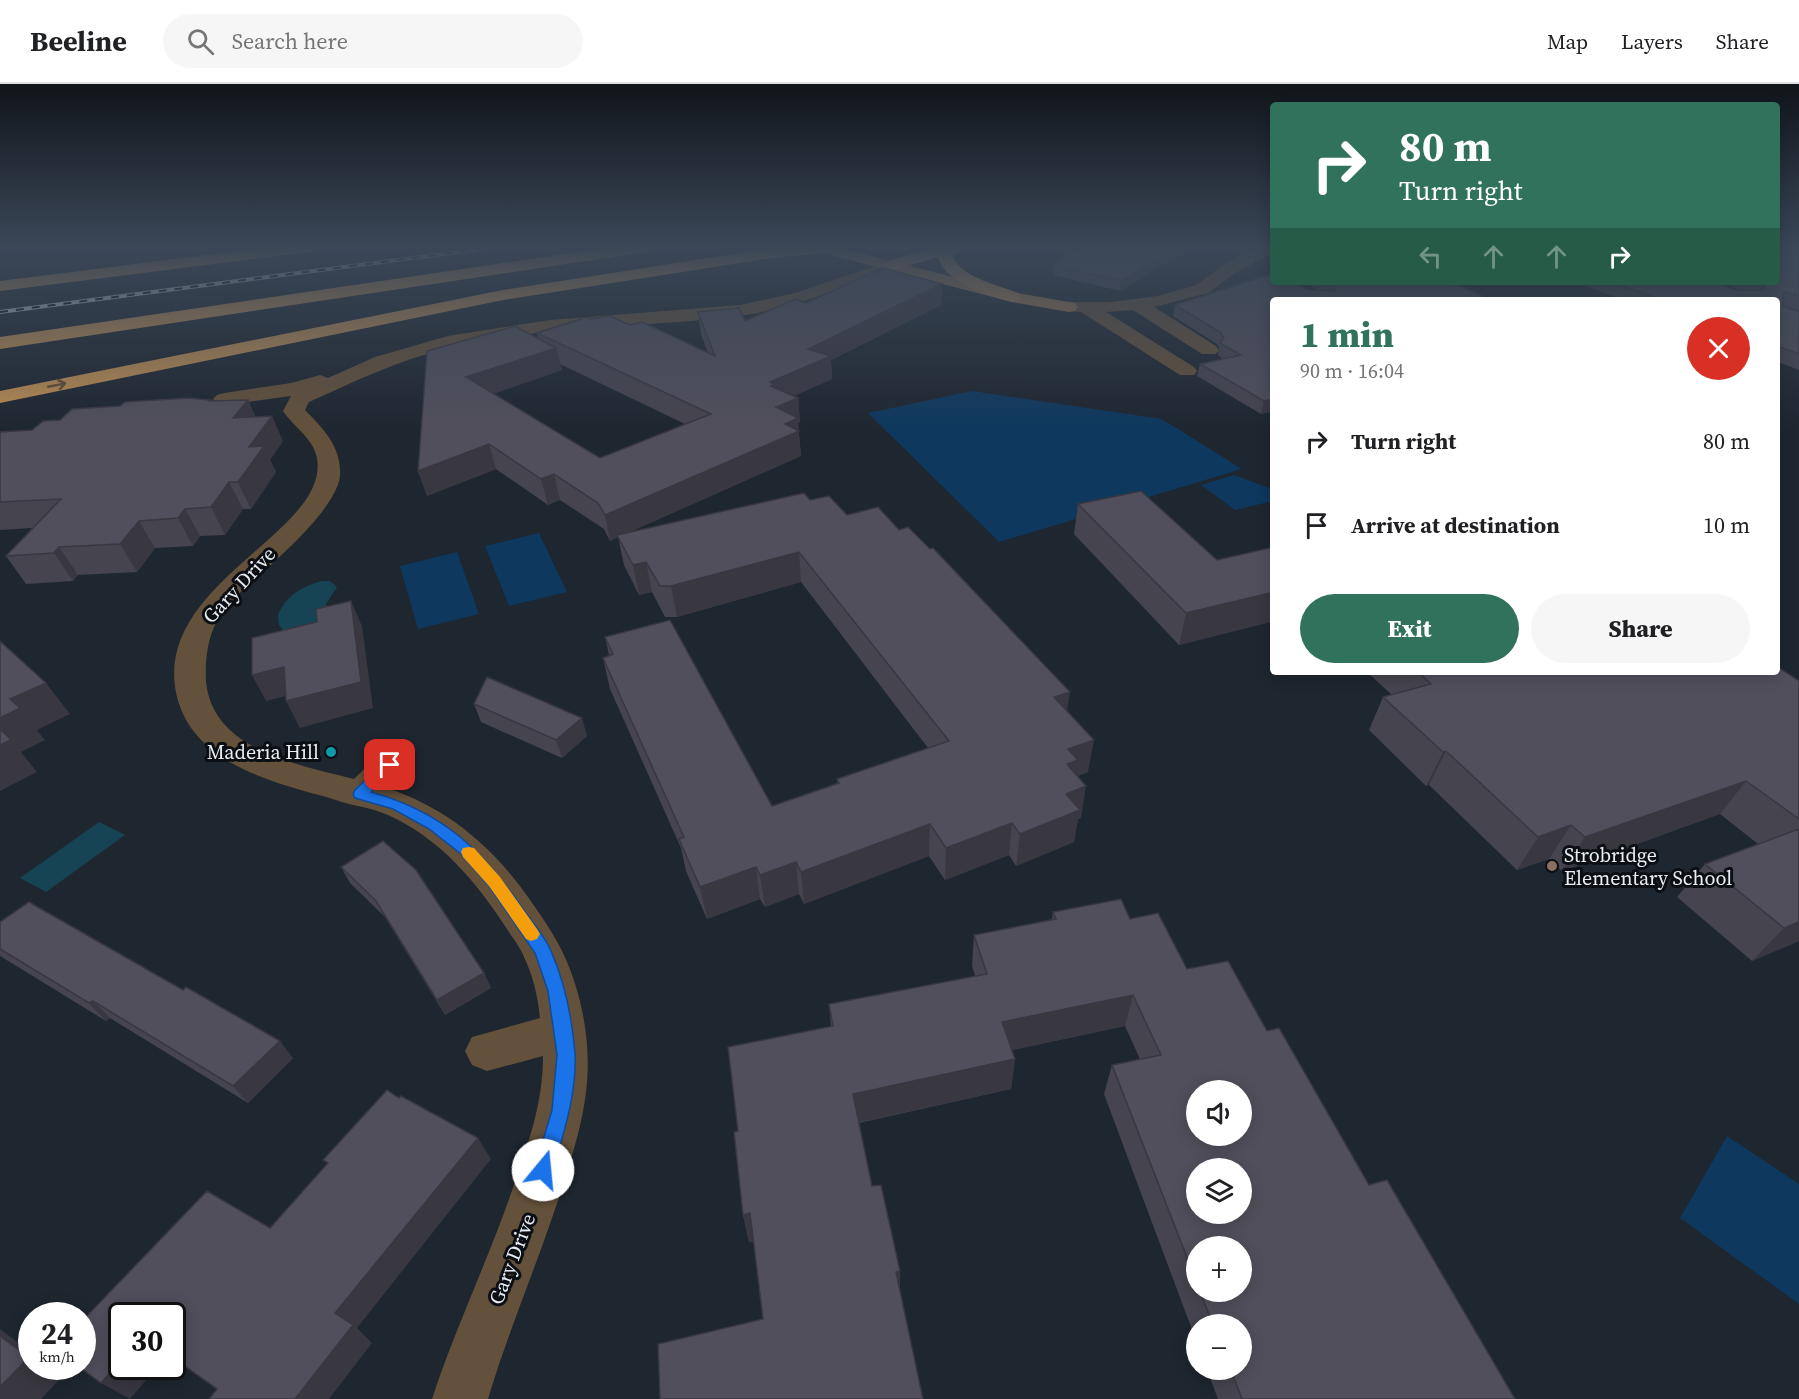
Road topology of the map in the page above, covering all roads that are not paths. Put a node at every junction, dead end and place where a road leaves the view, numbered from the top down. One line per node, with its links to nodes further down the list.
1 (151, 308): 8 (highway)
2 (239, 308): 7 (highway)
3 (439, 308): 15 (highway, one-way to 3)
4 (748, 308): 12 (street)
5 (1079, 308): 13 (street)
6 (1144, 308): 10 (street)
7 (228, 310): 9 (highway); 11 (highway)
8 (0, 329)
9 (0, 343)
10 (1209, 350)
11 (0, 354)
12 (382, 361): 14 (street); 16 (street)
13 (1187, 371)
14 (357, 372): 17 (street); 17 (street)
15 (0, 397)
16 (224, 399)
17 (328, 433): 19 (street, Gary Drive)
18 (390, 765): 19 (street)
19 (360, 794): 20 (street, Gary Drive)
20 (562, 1032): 21 (street); 22 (street, Gary Drive)
21 (487, 1051)
22 (460, 1399)

